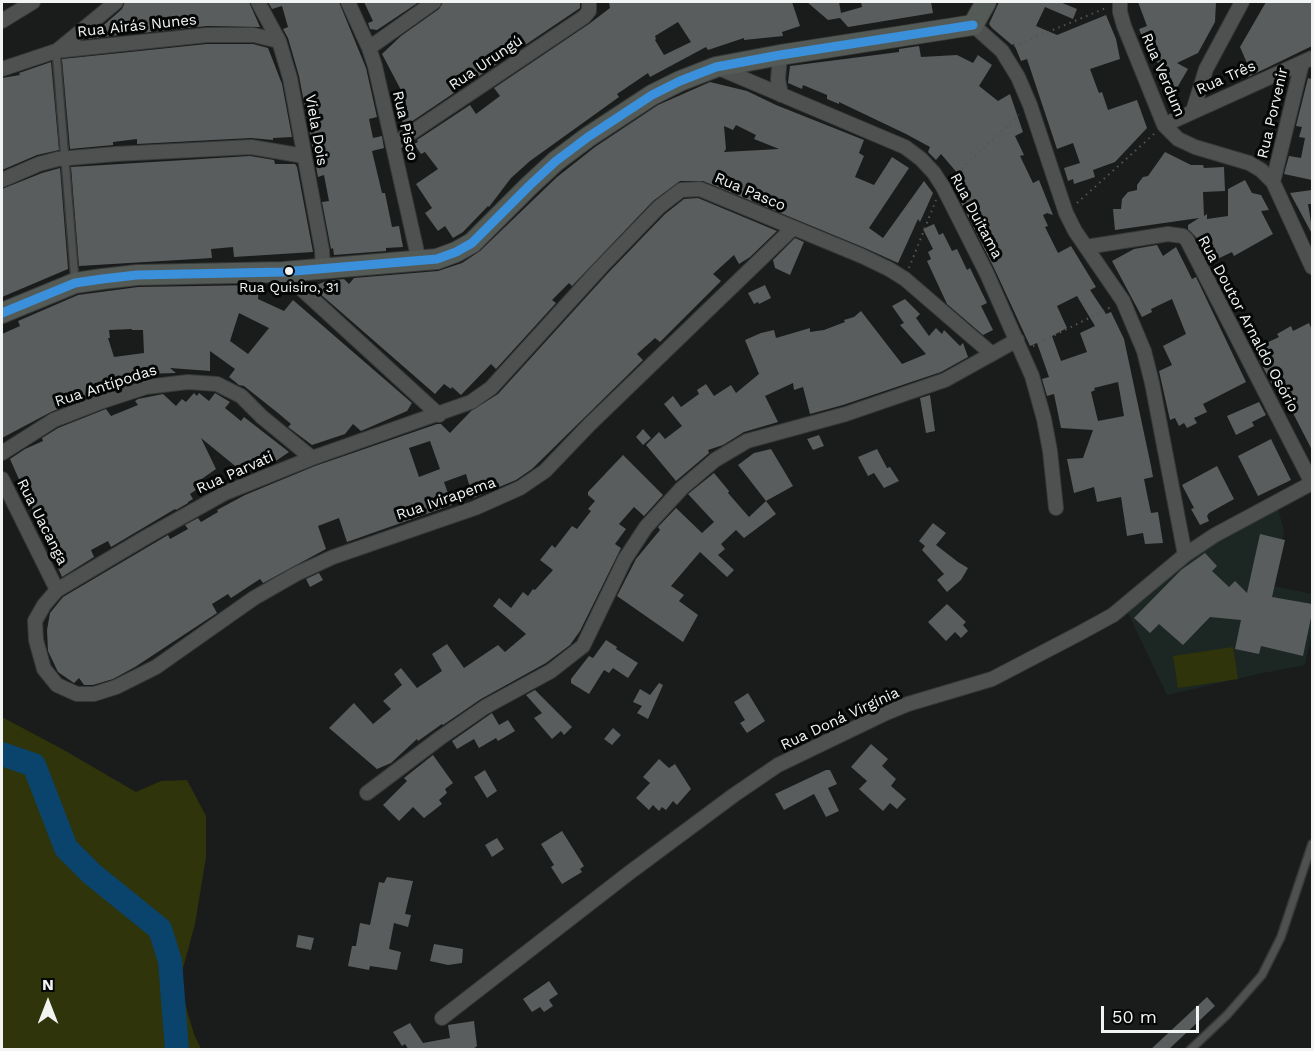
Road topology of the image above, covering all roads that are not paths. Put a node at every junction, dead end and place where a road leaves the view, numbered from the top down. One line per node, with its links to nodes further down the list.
1 (33, 2): 10 (street)
2 (116, 2): 14 (street)
3 (258, 2): 12 (street, Viela Dois)
4 (348, 2): 13 (street, Rua Pisco)
5 (434, 2): 13 (street)
6 (589, 2): 22 (street, Rua Urungú)
7 (986, 2): 11 (street)
8 (1120, 2): 21 (street, Rua Verdum)
9 (1242, 2): 20 (street)
10 (2, 21)
11 (973, 25): 15 (street); 28 (street)
12 (279, 41): 14 (street, Rua Airás Nunes); 23 (street, Viela Dois)
13 (369, 48): 22 (street, Rua Pisco)
14 (56, 51): 18 (street, Rua Airás Nunes); 24 (lane)
15 (780, 55): 17 (street); 19 (street)
16 (1307, 60): 20 (street, Rua Três); 26 (street, Rua Porvenir)
17 (716, 67): 19 (street, Rua Duitama); 29 (street)
18 (2, 69)
19 (781, 95): 35 (street, Rua Duitama)
20 (1193, 111): 21 (street, Rua Três)
21 (1164, 125): 26 (street, Rua Verdum)
22 (393, 145): 29 (street, Rua Pisco)
23 (304, 156): 24 (street); 31 (street, Viela Dois)
24 (66, 158): 25 (street); 33 (lane)
25 (2, 180)
26 (1274, 182): 30 (street, Rua Verdum)
27 (793, 228): 36 (street, Rua Pasco); 37 (street, Rua Pasco); 45 (street, Rua Ivirapema)
28 (1086, 247): 41 (street, Rua Doutor Arnaldo Osório); 43 (street)
29 (418, 261): 31 (street)
30 (1312, 267)
31 (323, 270): 32 (street)
32 (283, 272): 33 (street); 37 (street)
33 (75, 283): 34 (street)
34 (2, 313)
35 (1019, 346): 36 (street); 42 (street, Rua Duitama)
36 (992, 354): 46 (street)
37 (439, 415): 39 (street, Rua Parvati)
38 (2, 453): 39 (street, Rua Antípodas)
39 (312, 458): 44 (street, Rua Parvati)
40 (2, 479): 44 (street, Rua Uacanga)
41 (1312, 483): 43 (street, Rua Doná Virgínia)
42 (1056, 508)
43 (1185, 555): 48 (street, Rua Doná Virgínia)
44 (57, 590): 45 (street, Rua Uacanga)
45 (116, 687)
46 (367, 793)
47 (1312, 844): 49 (lane)
48 (442, 1018)
49 (1190, 1050)

